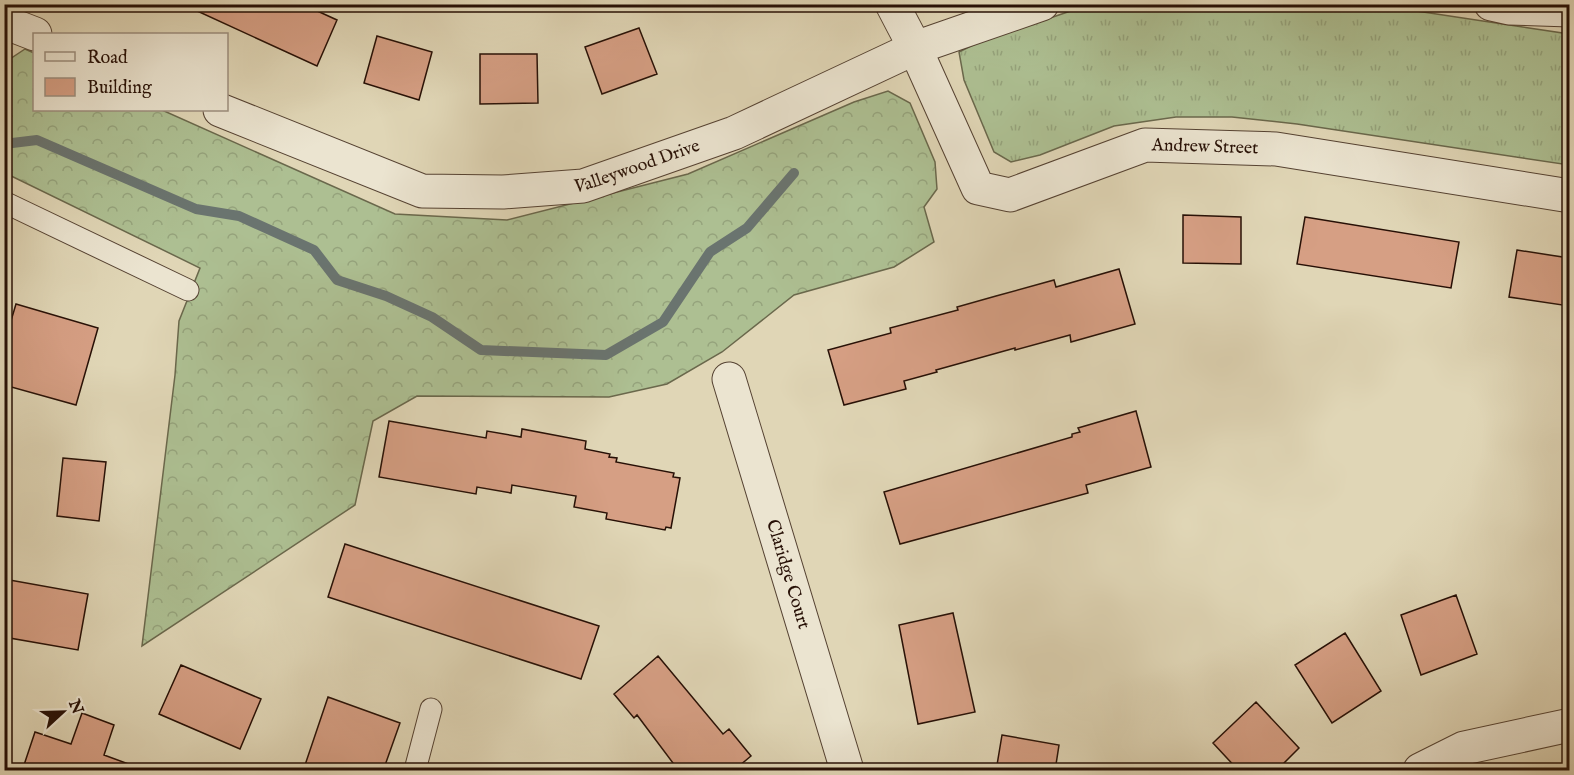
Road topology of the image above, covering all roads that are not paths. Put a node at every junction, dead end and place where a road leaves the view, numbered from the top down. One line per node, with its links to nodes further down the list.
1 (892, 4): 7 (street, Andrew Street)
2 (1042, 4): 7 (street, Valleywood Drive)
3 (1491, 4): 4 (street)
4 (1569, 10)
5 (4, 22): 6 (street)
6 (33, 33)
7 (915, 48): 8 (street, Valleywood Drive); 9 (street, Andrew Street)
8 (222, 111)
9 (1569, 196)
10 (4, 202): 11 (lane)
11 (188, 290)
12 (729, 379): 16 (street, Claridge Court)
13 (431, 709): 15 (lane)
14 (1569, 725): 17 (street)
15 (414, 771)
16 (848, 771)
17 (1420, 771)

